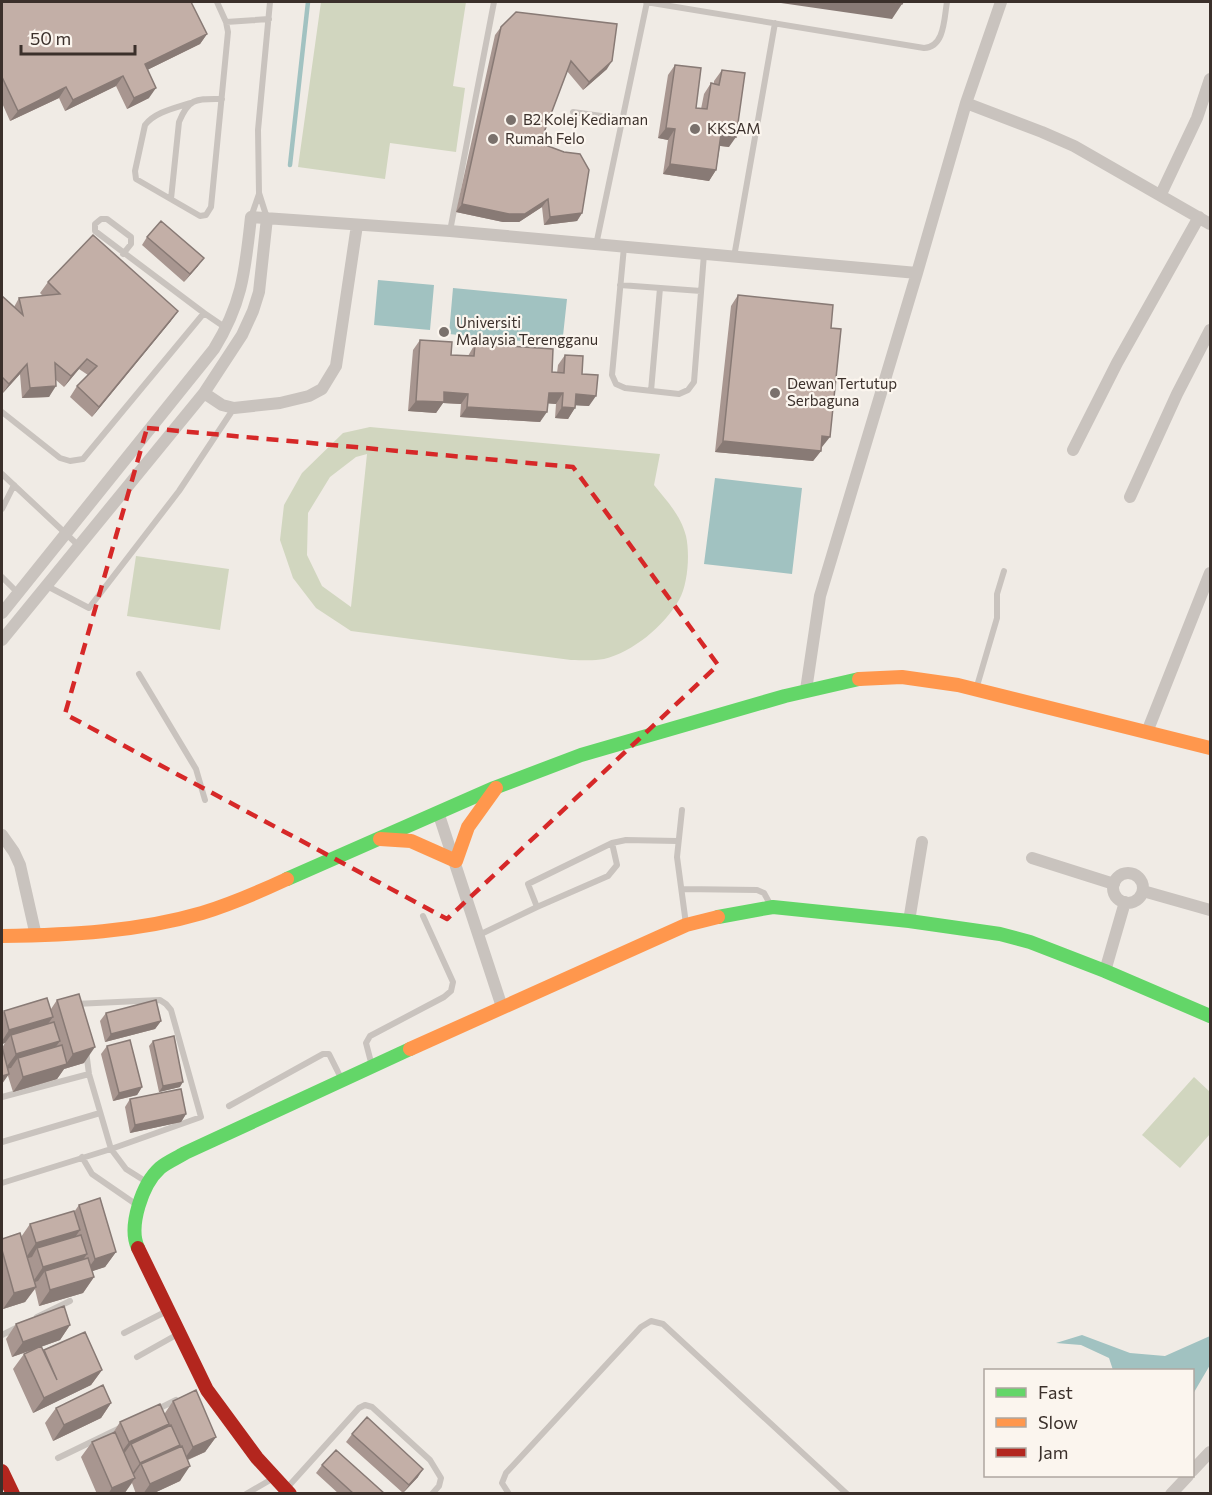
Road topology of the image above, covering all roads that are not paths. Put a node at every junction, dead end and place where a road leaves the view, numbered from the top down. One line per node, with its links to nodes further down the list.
1 (217, 2): 9 (lane)
2 (270, 2): 8 (lane)
3 (494, 2): 24 (lane)
4 (646, 2): 5 (lane); 16 (lane)
5 (655, 2): 10 (lane)
6 (947, 2): 10 (lane)
7 (1001, 2): 14 (street)
8 (269, 19): 9 (lane); 17 (lane)
9 (226, 22): 12 (lane)
10 (775, 23): 29 (lane)
11 (1210, 79): 18 (street)
12 (222, 99): 13 (lane); 19 (lane)
13 (190, 103): 19 (lane); 19 (lane)
14 (966, 103): 18 (street); 30 (street)
15 (573, 112): 16 (lane)
16 (623, 119): 25 (lane)
17 (259, 193): 20 (lane); 21 (lane)
18 (1161, 194): 22 (street)
19 (171, 199)
20 (251, 217): 21 (street); 35 (street)
21 (267, 218): 23 (street); 38 (street)
22 (1205, 220): 41 (street)
23 (357, 225): 24 (street); 39 (street)
24 (450, 231): 25 (street)
25 (596, 245): 26 (street)
26 (624, 248): 28 (street); 31 (lane)
27 (123, 254): 27 (lane); 34 (lane)
28 (704, 254): 29 (street); 33 (lane)
29 (734, 257): 30 (street)
30 (917, 273): 57 (street)
31 (620, 285): 32 (lane); 37 (lane)
32 (660, 288): 33 (lane); 37 (lane)
33 (701, 291): 37 (lane)
34 (204, 314): 35 (lane); 40 (lane)
35 (226, 329): 46 (street)
36 (1210, 330): 44 (street)
37 (651, 391)
38 (204, 393): 39 (street); 47 (street)
39 (234, 408): 51 (lane)
40 (2, 412)
41 (1073, 450)
42 (2, 474): 43 (lane)
43 (14, 485): 45 (lane); 46 (lane)
44 (1131, 497)
45 (2, 509)
46 (67, 533): 47 (lane); 52 (street)
47 (78, 545): 51 (street)
48 (1004, 571): 56 (lane)
49 (1210, 573): 58 (street)
50 (2, 577): 52 (lane)
51 (47, 586): 54 (street)
52 (18, 593): 53 (street)
53 (2, 613)
54 (2, 640)
55 (139, 674): 61 (lane)
56 (976, 689): 57 (street); 58 (street)
57 (806, 690): 60 (street)
58 (1147, 732): 59 (street)
59 (1210, 748)
60 (497, 787): 63 (street); 70 (street)
61 (205, 800)
62 (682, 810): 66 (lane)
63 (438, 812): 65 (street); 70 (street)
64 (2, 835): 83 (street)
65 (375, 839): 70 (street); 83 (street)
66 (677, 841): 68 (lane); 72 (lane)
67 (922, 842): 79 (street)
68 (612, 843): 75 (lane); 75 (lane)
69 (1032, 858): 71 (street)
70 (456, 861): 81 (street)
71 (1114, 884): 73 (street); 74 (street)
72 (682, 888): 76 (lane); 80 (lane)
73 (1143, 891): 74 (street); 77 (street)
74 (1125, 902): 84 (street)
75 (537, 907): 81 (lane)
76 (773, 907): 79 (street); 80 (street)
77 (1210, 910)
78 (423, 916): 91 (lane)
79 (909, 921): 84 (street)
80 (686, 925): 87 (street)
81 (479, 935): 87 (street)
82 (2, 936): 83 (street)
83 (36, 936)
84 (1105, 970): 89 (street)
85 (66, 1004): 86 (lane)
86 (77, 1004): 88 (lane); 98 (lane)
87 (502, 1007): 91 (street)
88 (80, 1016)
89 (1210, 1016)
90 (83, 1039): 92 (lane)
91 (372, 1067): 93 (street)
92 (89, 1074): 94 (lane); 96 (lane)
93 (343, 1080): 95 (lane); 101 (street)
94 (2, 1097)
95 (229, 1106)
96 (100, 1113): 97 (lane); 98 (lane)
97 (2, 1142)
98 (111, 1149): 99 (lane); 101 (lane)
99 (82, 1157): 100 (lane); 102 (lane)
100 (2, 1183)
101 (148, 1183): 102 (street)
102 (138, 1205): 104 (street)
103 (70, 1300): 107 (lane)
104 (168, 1311): 105 (lane); 106 (street)
105 (124, 1333)
106 (178, 1334): 108 (lane); 117 (street)
107 (2, 1335)
108 (137, 1357)
109 (176, 1400): 110 (lane)
110 (152, 1412)
111 (130, 1423): 113 (lane)
112 (1210, 1452): 114 (street)
113 (58, 1458)
114 (1194, 1469)
115 (2, 1471): 119 (street)
116 (1187, 1477): 124 (street)
117 (275, 1478): 118 (street); 120 (lane)
118 (288, 1491): 121 (lane)
119 (13, 1494)
120 (246, 1494)
121 (432, 1494)
122 (509, 1494): 123 (lane)
123 (847, 1494)
124 (1172, 1494)

